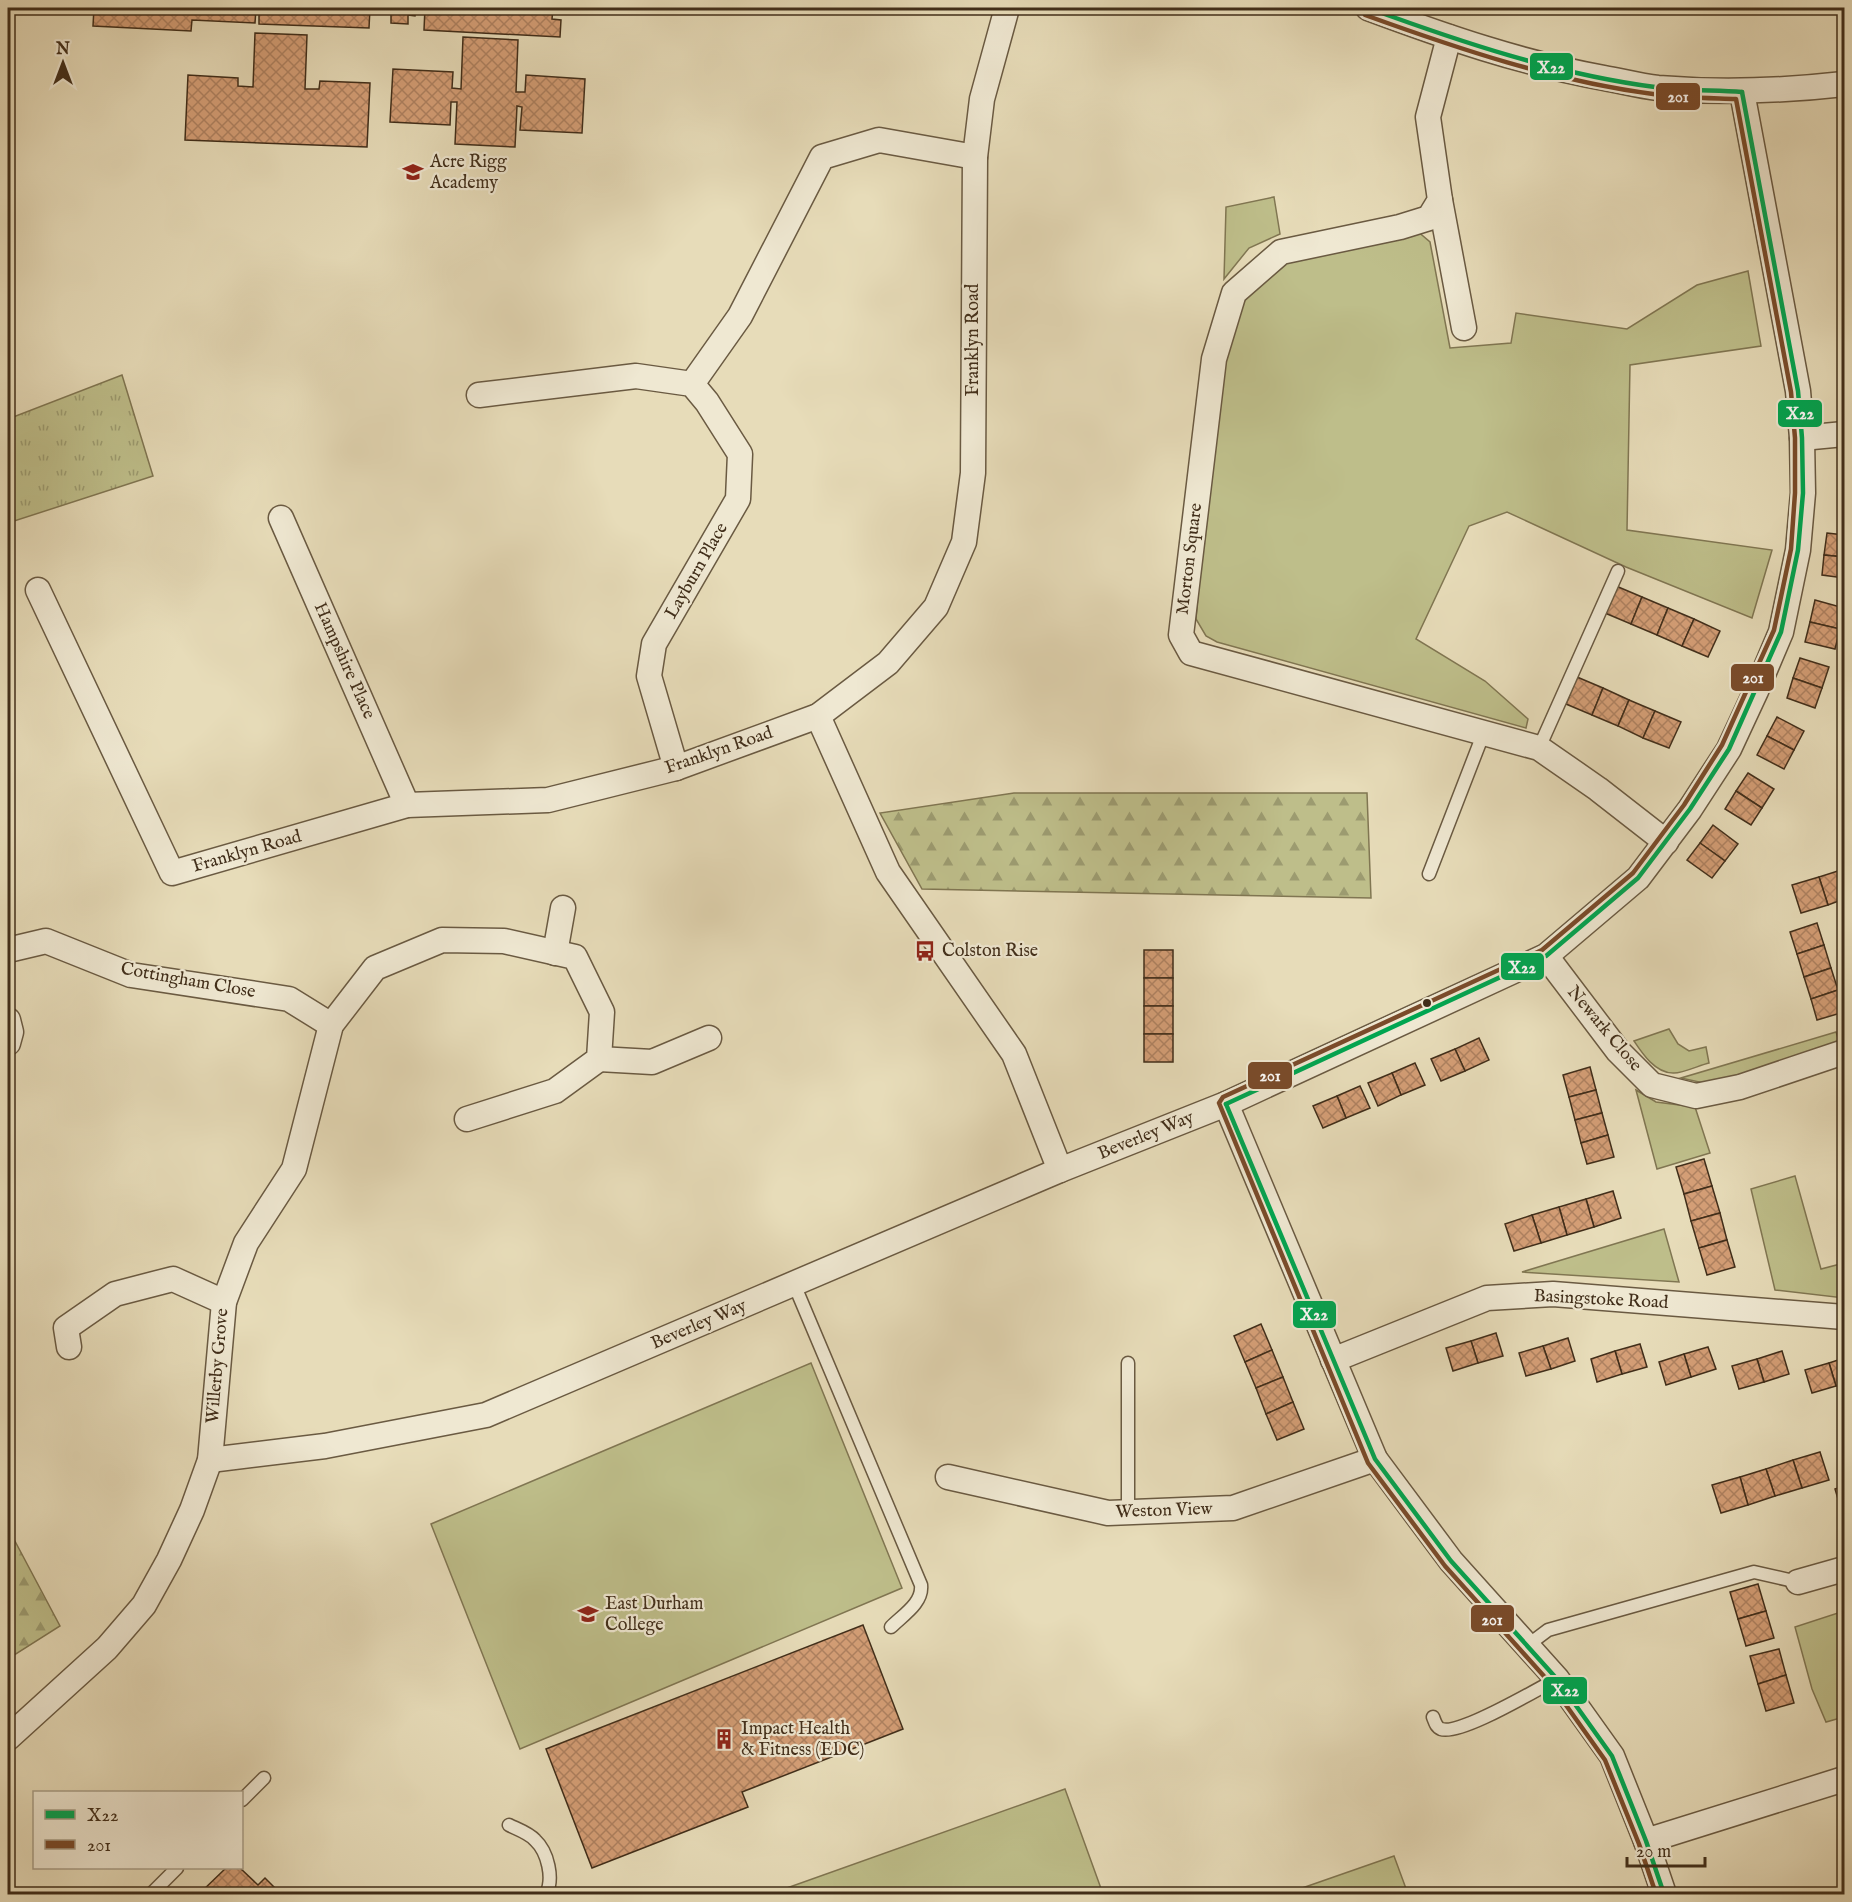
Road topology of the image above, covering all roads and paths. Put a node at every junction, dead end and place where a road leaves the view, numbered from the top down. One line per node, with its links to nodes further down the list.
1 (1007, 8): 6 (street, Franklyn Road)
2 (1368, 8): 3 (street)
3 (1449, 37): 5 (street); 7 (street)
4 (1845, 84): 5 (street)
5 (1742, 92): 12 (street, Beverley Way)
6 (975, 157): 9 (street); 16 (street, Franklyn Road)
7 (1440, 200): 8 (street); 17 (street, Morton Square)
8 (1464, 328)
9 (692, 384): 10 (street); 19 (street, Layburn Place)
10 (478, 395)
11 (1845, 434): 12 (street)
12 (1802, 438): 21 (street, Beverley Way)
13 (281, 518): 20 (street, Hampshire Place)
14 (1618, 571): 18 (lane)
15 (38, 590): 20 (street, Franklyn Road)
16 (818, 716): 19 (street, Franklyn Road); 35 (street)
17 (1484, 732): 18 (street, Morton Square); 22 (lane)
18 (1539, 748): 21 (street, Morton Square)
19 (676, 768): 20 (street, Franklyn Road)
20 (407, 805)
21 (1666, 842): 26 (street, Beverley Way)
22 (1429, 874)
23 (563, 908): 25 (street)
24 (8, 950): 28 (street, Cottingham Close)
25 (555, 953): 28 (street, Willerby Grove); 32 (street, Willerby Grove)
26 (1546, 956): 31 (street, Newark Close); 33 (street, Beverley Way)
27 (8, 1020): 30 (street)
28 (331, 1025): 37 (street, Willerby Grove)
29 (709, 1038): 32 (street)
30 (8, 1043)
31 (1845, 1052)
32 (599, 1059): 34 (street)
33 (1226, 1104): 35 (street, Beverley Way); 40 (street)
34 (466, 1119)
35 (1060, 1170): 36 (street, Beverley Way)
36 (794, 1284): 43 (street, Beverley Way); 48 (lane)
37 (224, 1302): 39 (street); 43 (street, Willerby Grove)
38 (1845, 1317): 40 (street, Basingstoke Road)
39 (69, 1347)
40 (1333, 1360): 42 (street)
41 (1128, 1363): 45 (lane)
42 (1375, 1459): 45 (street, Weston View); 49 (street)
43 (210, 1460): 52 (street, Willerby Grove)
44 (948, 1477): 45 (street, Weston View)
45 (1128, 1512)
46 (1845, 1569): 47 (street)
47 (1798, 1582): 49 (lane)
48 (891, 1627)
49 (1528, 1645): 50 (street)
50 (1557, 1679): 51 (lane); 57 (street)
51 (1433, 1718)
52 (8, 1738)
53 (264, 1778): 55 (lane)
54 (1845, 1779): 57 (street)
55 (243, 1799)
56 (509, 1825): 60 (lane)
57 (1646, 1841): 61 (street)
58 (176, 1869): 59 (lane)
59 (151, 1894)
60 (546, 1894)
61 (1664, 1894)

